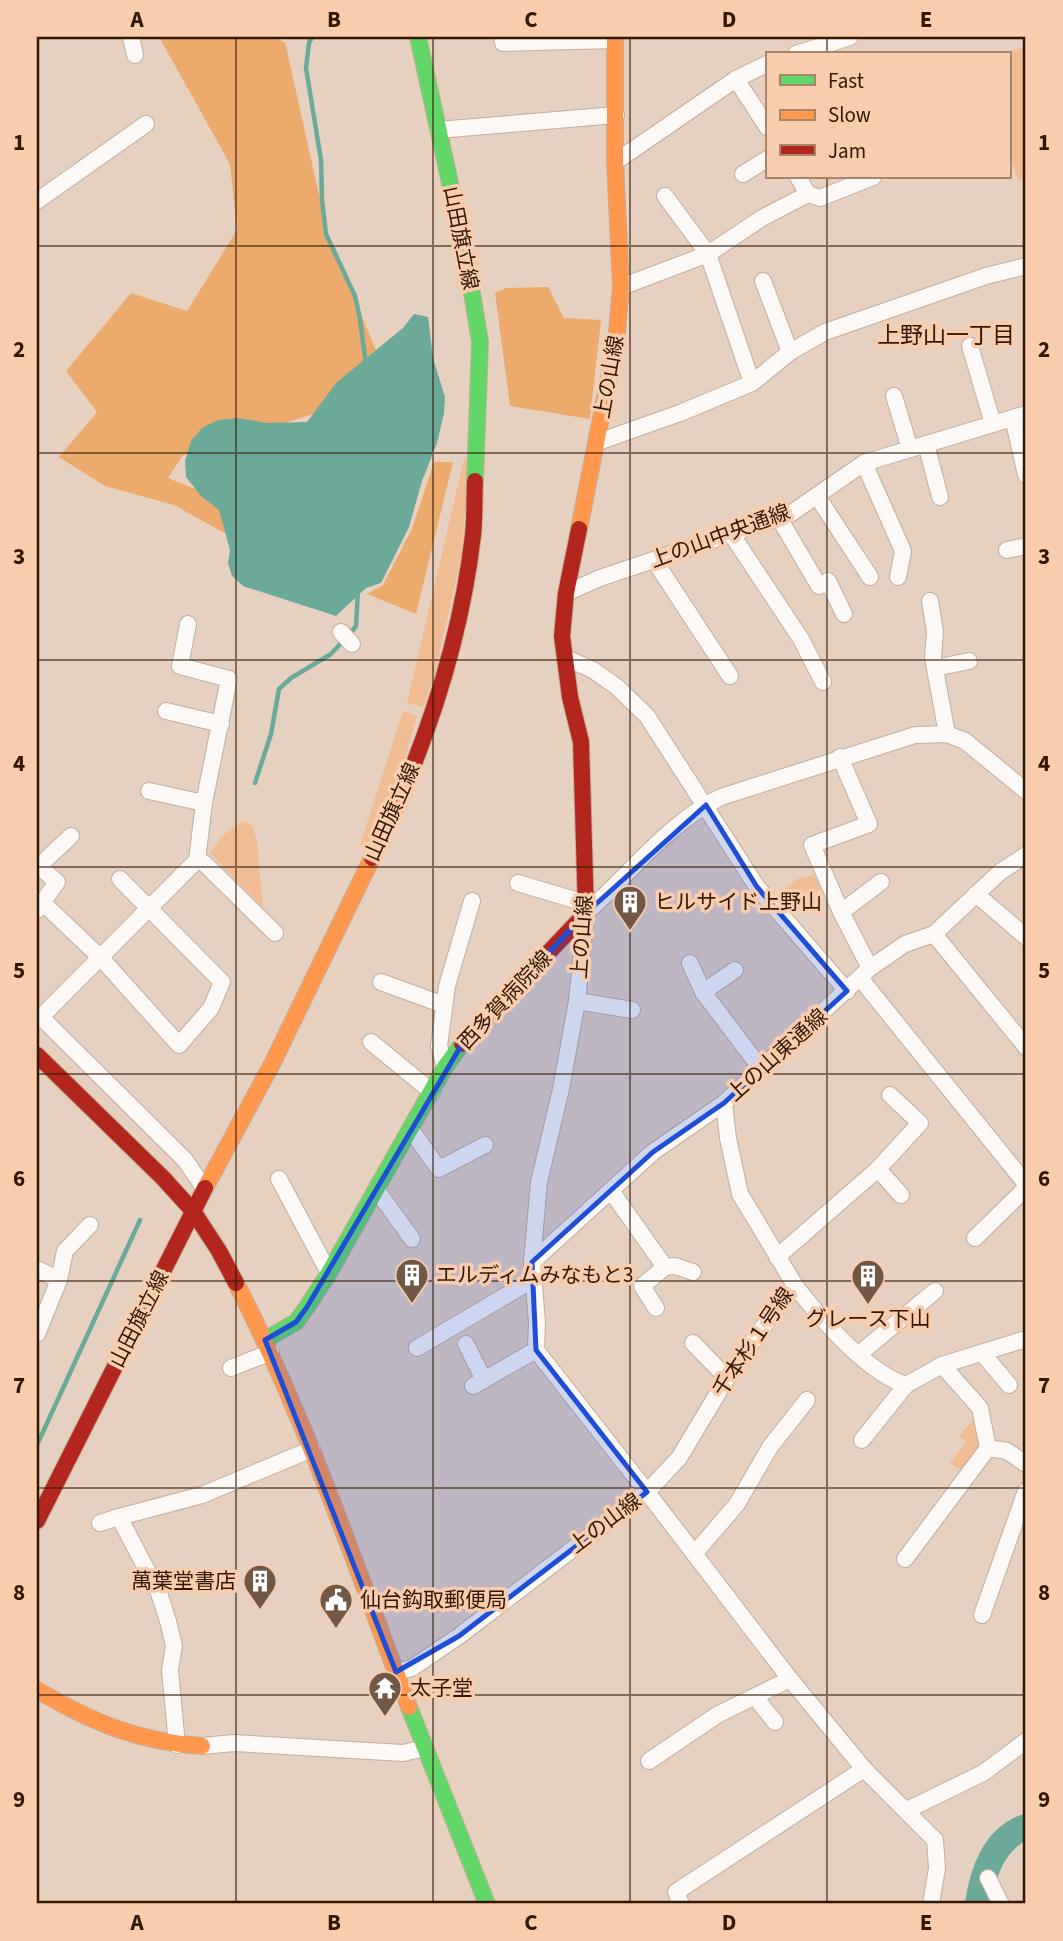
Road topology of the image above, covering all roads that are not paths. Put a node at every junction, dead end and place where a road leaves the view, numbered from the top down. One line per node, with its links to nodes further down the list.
1 (131, 37): 7 (street)
2 (418, 37): 13 (street, 山田旗立線)
3 (502, 37): 5 (street)
4 (850, 37): 6 (street)
5 (615, 38): 10 (street, 上の山線)
6 (802, 52)
7 (135, 55)
8 (766, 64): 9 (street)
9 (736, 79): 12 (street); 15 (street)
10 (616, 115): 13 (street); 15 (street, 上の山線)
11 (146, 124): 21 (street)
12 (766, 125)
13 (438, 130): 102 (street, 山田旗立線)
14 (766, 160): 16 (street)
15 (615, 162): 25 (street, 上の山線)
16 (743, 174)
17 (799, 178): 19 (street)
18 (870, 178): 19 (street)
19 (808, 194): 22 (street)
20 (665, 196): 22 (street)
21 (37, 201)
22 (708, 254): 25 (street); 28 (street)
23 (1026, 265): 27 (street)
24 (763, 281): 27 (street)
25 (621, 287): 32 (street, 上の山線)
26 (970, 346): 31 (street)
27 (790, 352): 28 (street)
28 (752, 383): 32 (street)
29 (894, 396): 33 (street)
30 (1020, 416): 31 (street, 上の山中央通線); 35 (street)
31 (993, 424): 33 (street, 上の山中央通線)
32 (597, 442): 45 (street, 上の山線)
33 (918, 446): 34 (street, 上の山中央通線); 37 (street)
34 (864, 463): 36 (street, 上の山中央通線); 44 (street)
35 (1026, 475)
36 (817, 496): 38 (street, 上の山中央通線); 43 (street)
37 (940, 498)
38 (779, 518): 39 (street, 上の山中央通線); 47 (street)
39 (732, 535): 42 (street, 上の山中央通線); 53 (street)
40 (1026, 546): 41 (street)
41 (1007, 550)
42 (654, 560): 45 (street, 上の山中央通線); 52 (street)
43 (870, 577)
44 (898, 577)
45 (566, 593): 49 (street, 上の山線)
46 (930, 601): 51 (street)
47 (844, 614)
48 (188, 624): 55 (street)
49 (566, 658): 61 (street); 73 (street, 上の山線)
50 (969, 661): 51 (street)
51 (935, 668): 56 (street)
52 (730, 676)
53 (823, 682)
54 (166, 711): 55 (street)
55 (221, 724): 60 (street)
56 (947, 734): 57 (street, 西多賀病院線); 59 (street)
57 (840, 757): 61 (street, 西多賀病院線); 72 (street)
58 (149, 791): 60 (street)
59 (1026, 791)
60 (204, 803): 64 (street)
61 (706, 805): 73 (street, 西多賀病院線); 82 (street)
62 (71, 836): 70 (street)
63 (1026, 855): 68 (street, 上の山東通線)
64 (197, 860): 71 (street); 74 (street)
65 (120, 879): 71 (street)
66 (881, 882): 72 (street)
67 (517, 883): 73 (street)
68 (976, 894): 75 (street, 上の山東通線); 76 (street)
69 (472, 901): 85 (street)
70 (39, 906): 77 (street)
71 (147, 908): 77 (street); 77 (street)
72 (841, 912): 80 (street)
73 (586, 913): 84 (street, 上の山線); 91 (street, 西多賀病院線)
74 (275, 933)
75 (934, 934): 80 (street, 上の山東通線); 89 (street)
76 (1026, 937)
77 (101, 958): 87 (street)
78 (690, 963): 83 (street)
79 (735, 970): 83 (street)
80 (865, 973): 82 (street, 上の山東通線); 100 (street)
81 (381, 982): 85 (street)
82 (847, 990): 92 (street, 上の山東通線)
83 (703, 992): 92 (street)
84 (577, 1001): 86 (street); 110 (street, 上の山線)
85 (444, 1005): 91 (street)
86 (632, 1010)
87 (39, 1019): 102 (street)
88 (371, 1042): 93 (street)
89 (1026, 1047)
90 (37, 1055): 105 (street)
91 (444, 1068): 93 (street, 西多賀病院線)
92 (762, 1070): 95 (street, 上の山東通線)
93 (432, 1092): 96 (street, 西多賀病院線)
94 (890, 1095): 98 (street)
95 (724, 1103): 103 (street, 上の山東通線); 109 (street, 千本杉１号線)
96 (411, 1130): 97 (street); 101 (street, 西多賀病院線)
97 (485, 1145)
98 (878, 1169): 104 (street); 109 (street)
99 (279, 1179): 114 (street)
100 (1026, 1186): 107 (street)
101 (376, 1188): 108 (street); 114 (street, 西多賀病院線)
102 (205, 1189): 105 (street, 山田旗立線)
103 (611, 1191): 110 (street, 上の山東通線); 111 (street)
104 (901, 1195)
105 (193, 1211): 124 (street); 142 (street, 山田旗立線)
106 (90, 1225): 116 (street)
107 (975, 1238)
108 (412, 1239)
109 (777, 1257): 117 (street, 千本杉１号線)
110 (532, 1262): 115 (street, 上の山線)
111 (665, 1267): 113 (street); 119 (street)
112 (37, 1269): 116 (street)
113 (693, 1272)
114 (329, 1273): 124 (street, 西多賀病院線)
115 (534, 1279): 125 (street); 126 (street, 上の山線)
116 (59, 1280): 120 (street)
117 (796, 1287): 128 (street); 131 (street, 千本杉１号線)
118 (934, 1291): 128 (street)
119 (656, 1308)
120 (37, 1334)
121 (1026, 1339): 127 (street)
122 (693, 1343): 131 (street)
123 (466, 1344): 126 (street)
124 (268, 1346): 130 (street); 137 (street)
125 (417, 1348)
126 (536, 1350): 140 (street, 上の山線)
127 (982, 1353): 129 (street); 133 (street)
128 (859, 1354): 132 (street)
129 (942, 1365): 132 (street); 136 (street)
130 (231, 1368)
131 (727, 1378): 140 (street, 千本杉１号線)
132 (906, 1385): 135 (street)
133 (1009, 1385)
134 (807, 1400): 144 (street)
135 (862, 1440)
136 (988, 1448): 138 (street); 145 (street)
137 (312, 1449): 141 (street); 147 (street)
138 (1026, 1464)
139 (1026, 1491): 146 (street)
140 (647, 1492): 144 (street); 147 (street, 上の山線)
141 (119, 1517): 143 (street); 153 (street)
142 (37, 1521)
143 (100, 1523)
144 (695, 1553): 148 (street)
145 (905, 1559)
146 (982, 1615)
147 (396, 1672): 154 (street)
148 (790, 1679): 150 (street); 156 (street)
149 (37, 1690): 153 (street)
150 (755, 1698): 151 (street); 155 (street)
151 (775, 1722)
152 (1026, 1741): 157 (street)
153 (177, 1745): 154 (street)
154 (425, 1748): 159 (street)
155 (649, 1762)
156 (864, 1769): 157 (street); 160 (street)
157 (907, 1810): 161 (street)
158 (988, 1878): 162 (street)
159 (487, 1904)
160 (681, 1904)
161 (931, 1904)
162 (1001, 1904)

